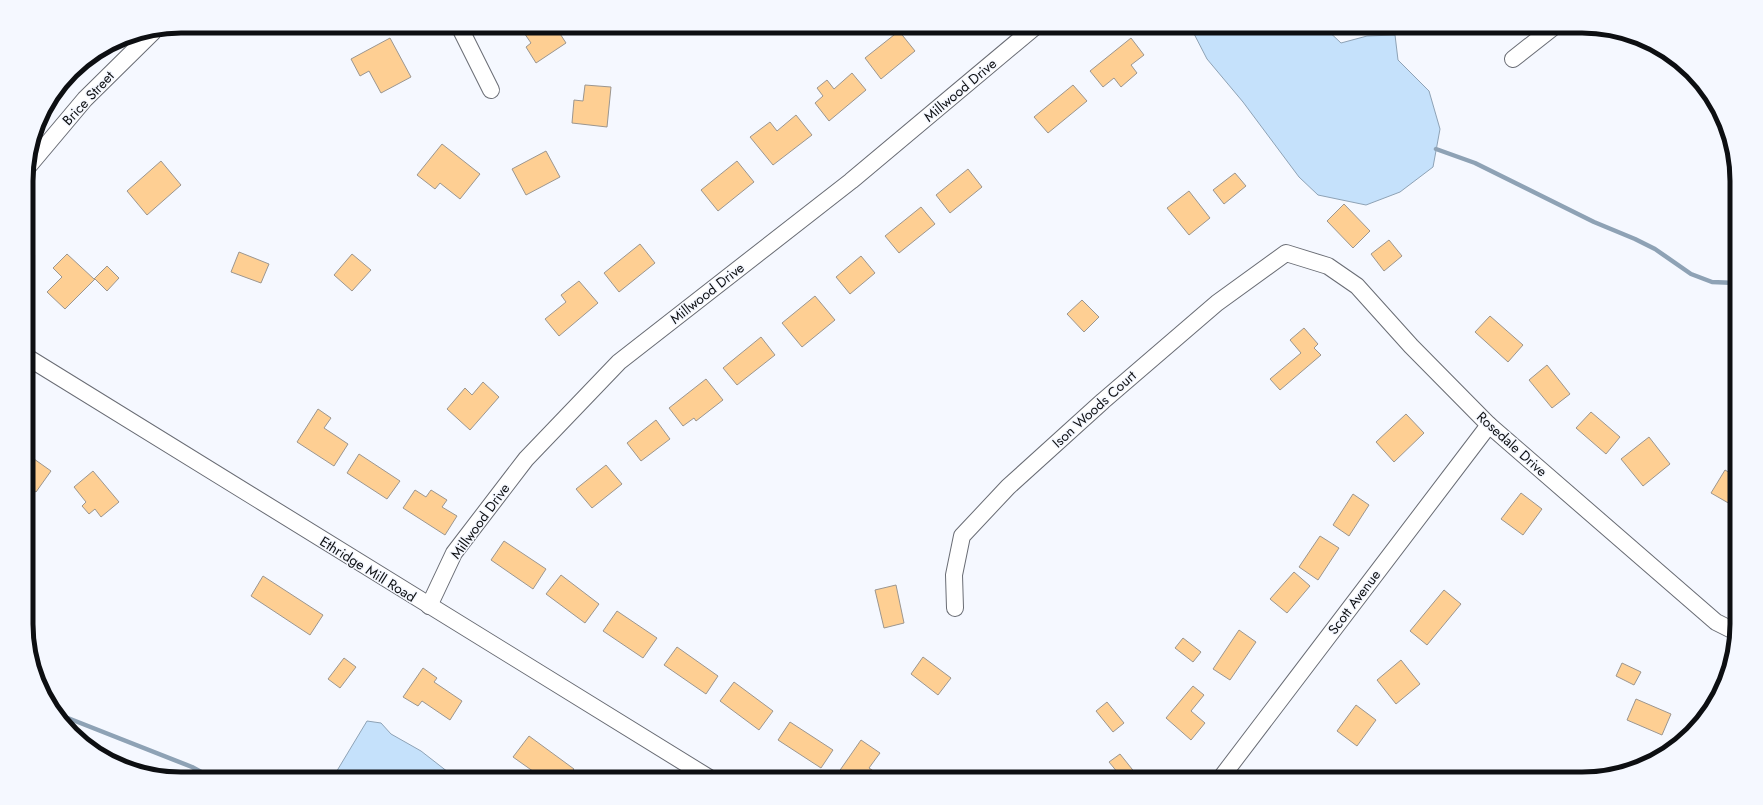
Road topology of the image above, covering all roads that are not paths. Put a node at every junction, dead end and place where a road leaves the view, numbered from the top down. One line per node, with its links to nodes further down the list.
1 (462, 33): 6 (street)
2 (1028, 33): 11 (street, Millwood Drive)
3 (1546, 33): 5 (street)
4 (148, 37): 7 (street, Brice Street)
5 (1514, 59)
6 (490, 90)
7 (35, 159)
8 (1294, 255): 10 (street, Rosedale Drive); 12 (street, Ison Woods Court)
9 (33, 361): 11 (street, Ethridge Mill Road)
10 (1489, 425): 13 (street, Rosedale Drive); 15 (street, Scott Avenue)
11 (429, 606): 14 (street, Ethridge Mill Road)
12 (955, 608)
13 (1730, 629)
14 (700, 772)
15 (1225, 772)

